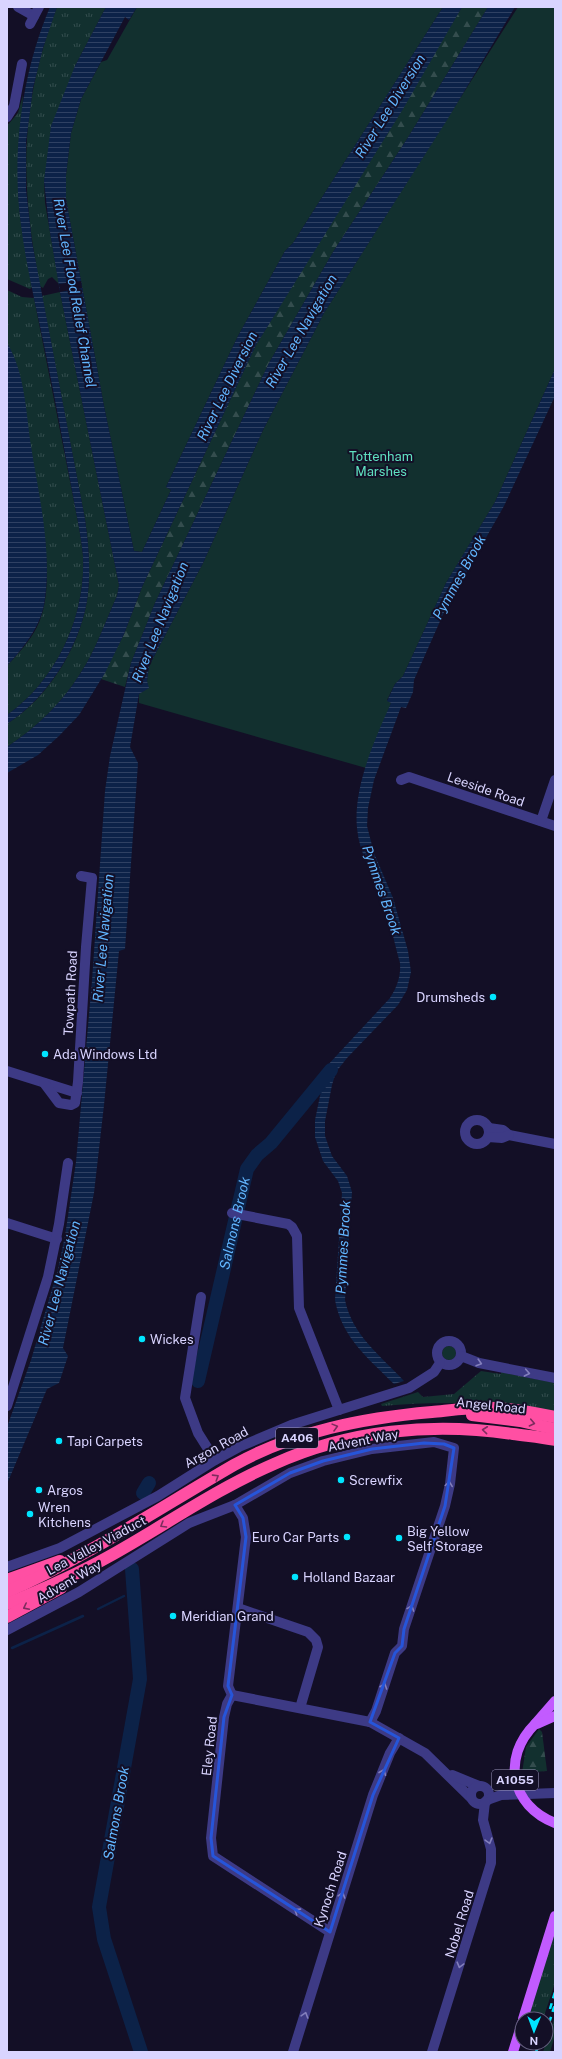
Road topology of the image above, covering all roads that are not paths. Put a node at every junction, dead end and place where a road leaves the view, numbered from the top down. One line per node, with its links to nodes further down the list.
1 (18, 7): 2 (street)
2 (35, 16)
3 (22, 64): 4 (street)
4 (7, 117)
5 (405, 778): 7 (street, Leeside Road)
6 (555, 780): 7 (street)
7 (541, 821): 8 (street, Leeside Road)
8 (555, 826)
9 (82, 876): 12 (street, Towpath Road)
10 (7, 1071): 11 (street)
11 (44, 1083): 12 (street); 12 (street)
12 (77, 1093)
13 (489, 1133): 14 (street)
14 (555, 1144)
15 (68, 1164): 18 (street)
16 (235, 1214): 24 (street)
17 (7, 1223): 18 (street)
18 (57, 1239): 23 (street)
19 (200, 1297): 31 (street)
20 (461, 1356): 21 (street); 21 (street); 22 (street, one-way to 22)
21 (440, 1363): 24 (street, Argon Road)
22 (555, 1378)
23 (7, 1406)
24 (338, 1410): 31 (street, Argon Road)
25 (423, 1413): 26 (highway, A406); 27 (highway, Angel Road / A406, one-way to 27); 33 (highway, Lea Valley Viaduct / A406, one-way to 25)
26 (555, 1417)
27 (555, 1429)
28 (523, 1435): 29 (highway, Angel Road / A406); 30 (highway); 34 (highway, Lea Valley Viaduct / A406, one-way to 34)
29 (555, 1440)
30 (555, 1446)
31 (215, 1460): 35 (street, Argon Road)
32 (235, 1505): 39 (street); 41 (street, Advent Way); 48 (street, Advent Way, one-way to 32)
33 (101, 1546): 36 (highway); 37 (highway, Lea Valley Viaduct / A406)
34 (107, 1558): 38 (highway, Lea Valley Viaduct / A406); 40 (highway, one-way to 40)
35 (7, 1567)
36 (7, 1580)
37 (7, 1592)
38 (7, 1604)
39 (238, 1608): 42 (street); 44 (street)
40 (7, 1617)
41 (7, 1630)
42 (232, 1696): 44 (street); 59 (street, Eley Road, one-way to 42)
43 (555, 1701): 46 (main road, A1055)
44 (300, 1708): 48 (street)
45 (555, 1708): 46 (main road, A1055)
46 (544, 1714): 49 (main road, A1055)
47 (555, 1716): 49 (main road)
48 (370, 1722): 50 (street)
49 (535, 1724): 57 (main road, A1055, bridge)
50 (399, 1738): 51 (street); 59 (street, Kynoch Road, one-way to 50)
51 (447, 1773): 52 (street); 55 (street)
52 (481, 1787): 54 (street); 55 (street); 56 (street, Nobel Road)
53 (555, 1793): 54 (street)
54 (501, 1795): 56 (street)
55 (471, 1798): 56 (street)
56 (486, 1801): 62 (street, Nobel Road, one-way to 62)
57 (555, 1823)
58 (555, 1916): 60 (main road)
59 (330, 1932): 61 (street, Kynoch Road, one-way to 59)
60 (525, 2011)
61 (293, 2052)
62 (432, 2052)

